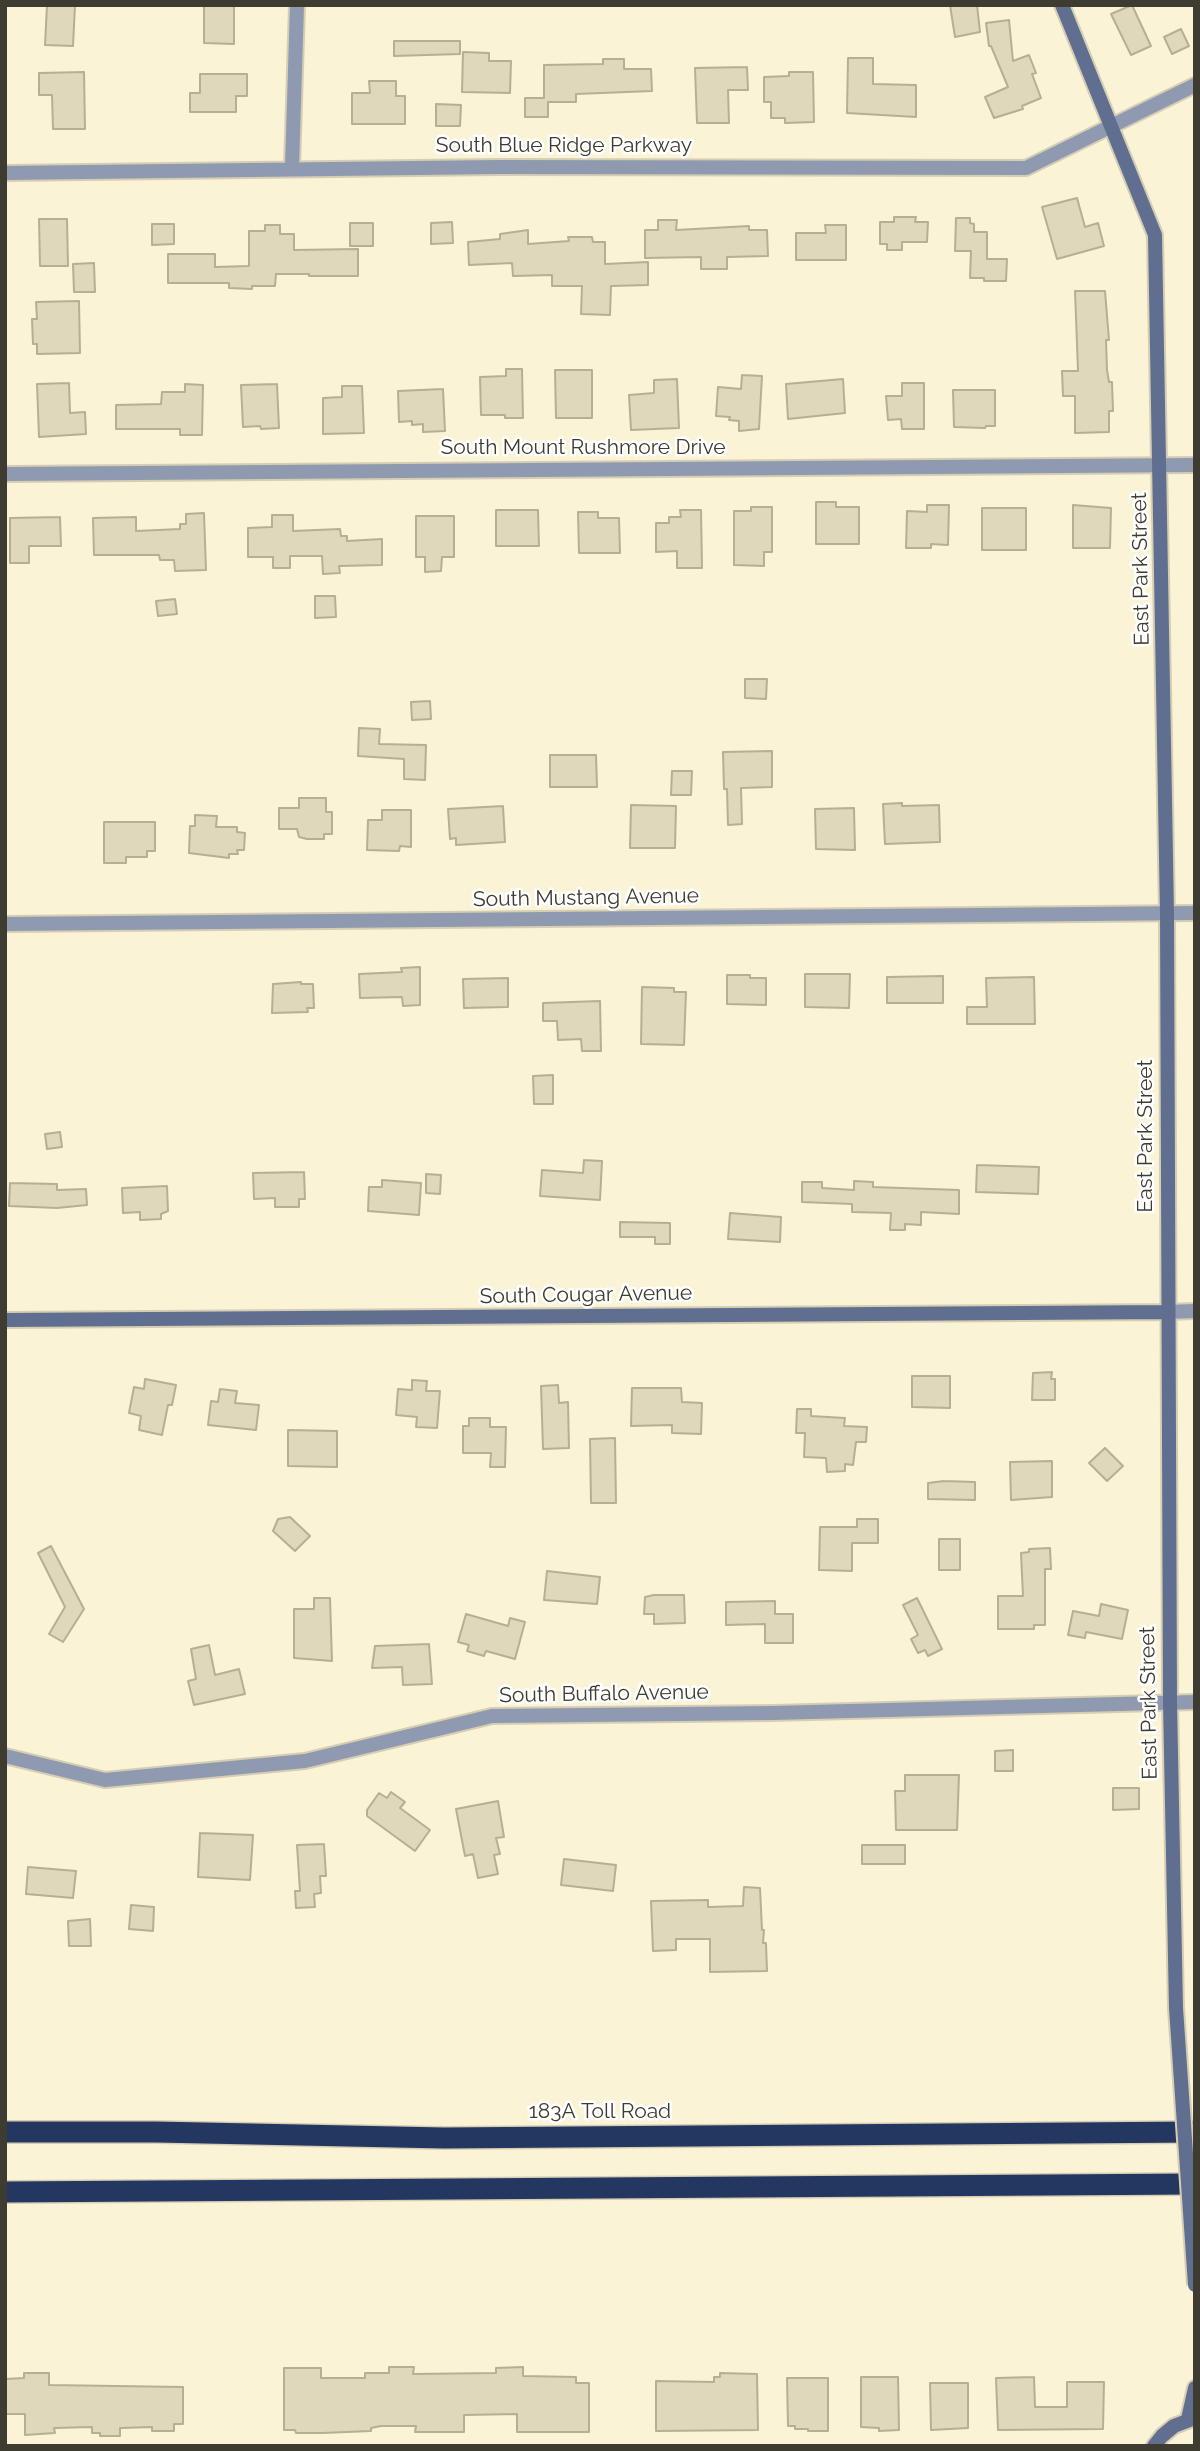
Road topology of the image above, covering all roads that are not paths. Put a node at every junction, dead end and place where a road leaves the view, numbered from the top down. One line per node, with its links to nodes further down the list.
1 (297, 5): 5 (street)
2 (1062, 5): 4 (street, East Park Street)
3 (1195, 85): 4 (street, South Blue Ridge Parkway)
4 (1113, 126): 5 (street, South Blue Ridge Parkway); 7 (street, East Park Street)
5 (292, 168): 6 (street, South Blue Ridge Parkway)
6 (5, 173)
7 (1160, 465): 8 (street, South Mount Rushmore Drive); 9 (street, South Mount Rushmore Drive); 10 (street, East Park Street)
8 (1195, 465)
9 (5, 474)
10 (1167, 913): 11 (street, South Mustang Avenue); 12 (street, South Mustang Avenue); 14 (street, East Park Street)
11 (1195, 913)
12 (5, 924)
13 (1195, 1311): 14 (street)
14 (1167, 1312): 15 (street, South Cougar Avenue); 16 (street, East Park Street)
15 (5, 1320)
16 (1170, 1702): 17 (street, South Buffalo Avenue); 18 (street, South Buffalo Avenue); 23 (street, East Park Street, bridge)
17 (1195, 1702)
18 (5, 1756)
19 (5, 2132): 20 (highway, 183A Toll Road)
20 (1195, 2132)
21 (1195, 2184): 22 (highway)
22 (5, 2192)
23 (1195, 2284)
24 (1195, 2388): 25 (street)
25 (1191, 2419): 26 (street)
26 (1154, 2446)

